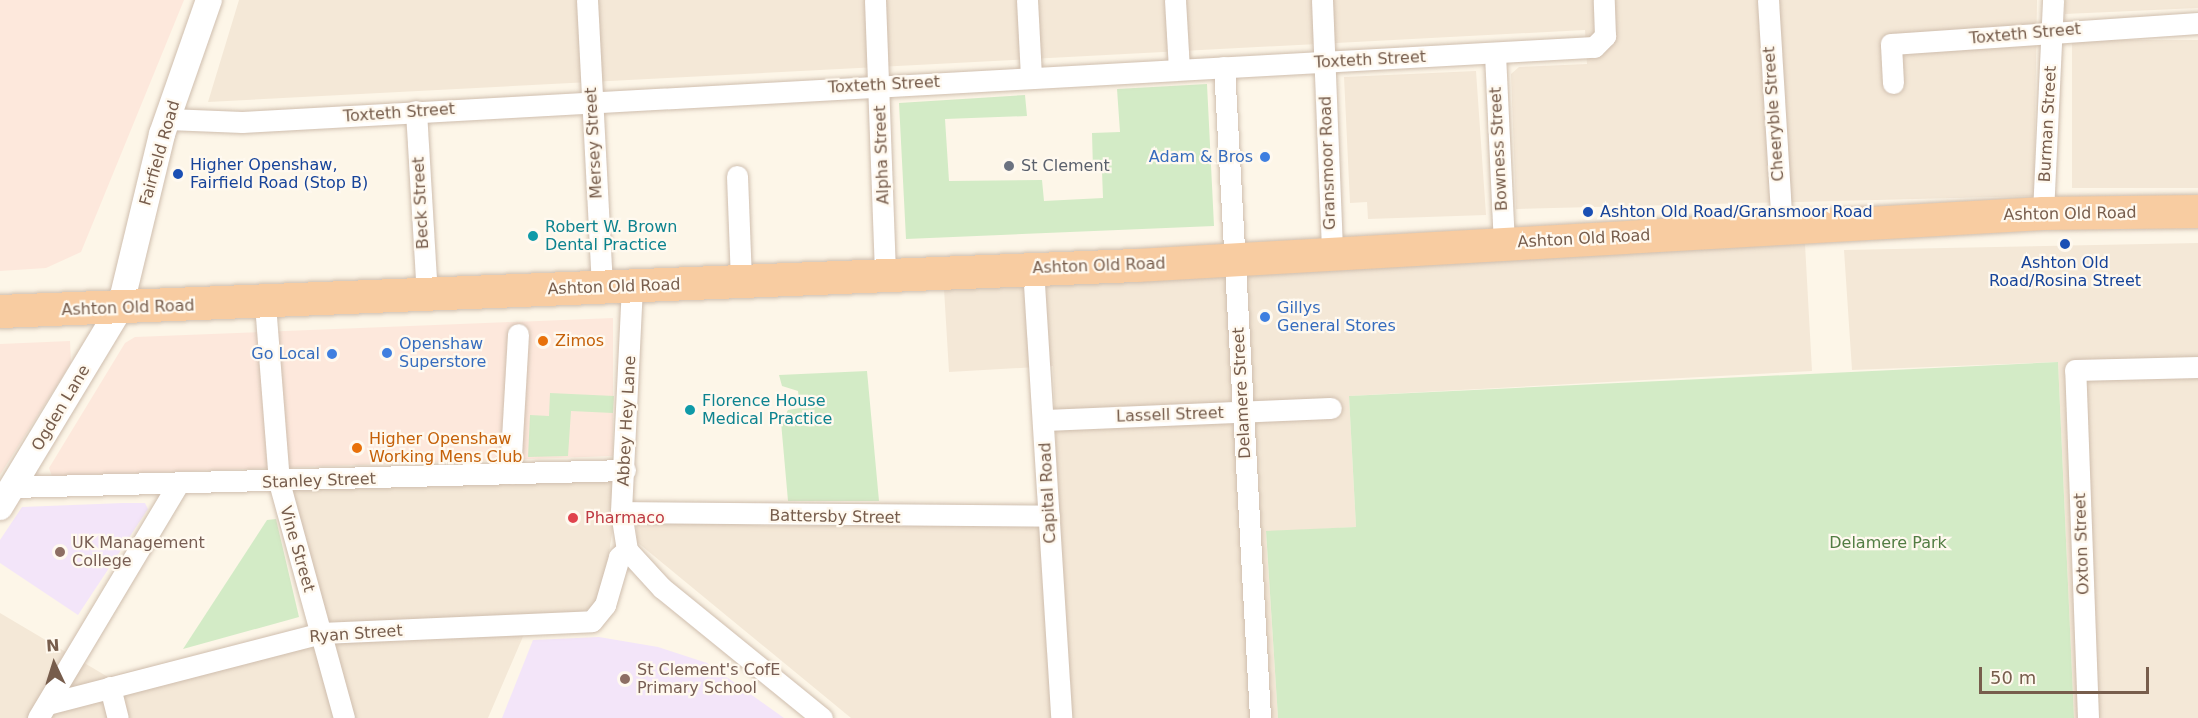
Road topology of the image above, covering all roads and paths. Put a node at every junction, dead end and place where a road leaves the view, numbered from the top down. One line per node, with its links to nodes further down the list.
1 (209, 0): 21 (street, Fairfield Road)
2 (587, 0): 19 (street, Mersey Street)
3 (875, 0): 18 (street, Alpha Street)
4 (1027, 0): 16 (street)
5 (1174, 0): 15 (street)
6 (1322, 0): 13 (street, Gransmoor Road)
7 (1604, 0): 12 (street, Toxteth Street)
8 (1768, 0): 25 (street, Cheeryble Street)
9 (2053, 0): 11 (street, Burman Street)
10 (2198, 23): 11 (street, Toxteth Street)
11 (2053, 30): 17 (street, Toxteth Street); 24 (street, Burman Street)
12 (1495, 54): 13 (street, Toxteth Street); 26 (street, Bowness Street)
13 (1324, 61): 14 (street, Toxteth Street); 27 (street, Gransmoor Road)
14 (1224, 67): 15 (street, Toxteth Street); 28 (street, Delamere Street)
15 (1179, 69): 16 (street, Toxteth Street)
16 (1032, 77): 18 (street, Toxteth Street)
17 (1893, 83)
18 (879, 85): 19 (street, Toxteth Street); 30 (street, Alpha Street)
19 (591, 101): 20 (street, Toxteth Street); 32 (street, Mersey Street)
20 (416, 111): 21 (street, Toxteth Street); 33 (street, Beck Street)
21 (168, 118): 35 (street, Fairfield Road)
22 (737, 176): 31 (street)
23 (2198, 211): 24 (highway, Ashton Old Road)
24 (2043, 213): 25 (highway, Ashton Old Road)
25 (1782, 228): 26 (highway, Ashton Old Road)
26 (1504, 244): 27 (highway, Ashton Old Road)
27 (1332, 253): 28 (highway, Ashton Old Road)
28 (1235, 259): 29 (highway, Ashton Old Road); 40 (street, Delamere Street)
29 (1033, 268): 30 (highway, Ashton Old Road); 41 (street, Capital Road)
30 (885, 275): 31 (highway, Ashton Old Road)
31 (741, 281): 32 (highway, Ashton Old Road)
32 (617, 286): 33 (highway, Ashton Old Road); 42 (street, Abbey Hey Lane)
33 (427, 295): 34 (highway, Ashton Old Road)
34 (265, 304): 35 (highway, Ashton Old Road); 44 (street, Vine Street)
35 (120, 308): 36 (highway, Ashton Old Road); 46 (street, Ogden Lane)
36 (0, 311)
37 (518, 334): 43 (street)
38 (2198, 367): 58 (street, Oxton Street)
39 (1331, 408): 40 (street, Lassell Street)
40 (1243, 412): 41 (street, Lassell Street); 57 (street, Delamere Street)
41 (1044, 420): 48 (street, Capital Road)
42 (625, 470): 43 (street, Stanley Street); 47 (street, Abbey Hey Lane)
43 (510, 473): 44 (street, Stanley Street)
44 (279, 482): 45 (street, Stanley Street); 50 (street, Vine Street)
45 (176, 486): 46 (street, Stanley Street); 52 (street)
46 (7, 497)
47 (621, 512): 48 (street, Battersby Street); 49 (street, Abbey Hey Lane)
48 (1049, 516): 56 (street, Capital Road)
49 (627, 550): 50 (street, Ryan Street); 55 (street)
50 (321, 633): 51 (street, Ryan Street); 54 (street, Vine Street)
51 (110, 687): 52 (street, Ryan Street); 53 (street)
52 (42, 711)
53 (118, 718)
54 (344, 718)
55 (822, 718)
56 (1061, 718)
57 (1260, 718)
58 (2088, 718)

